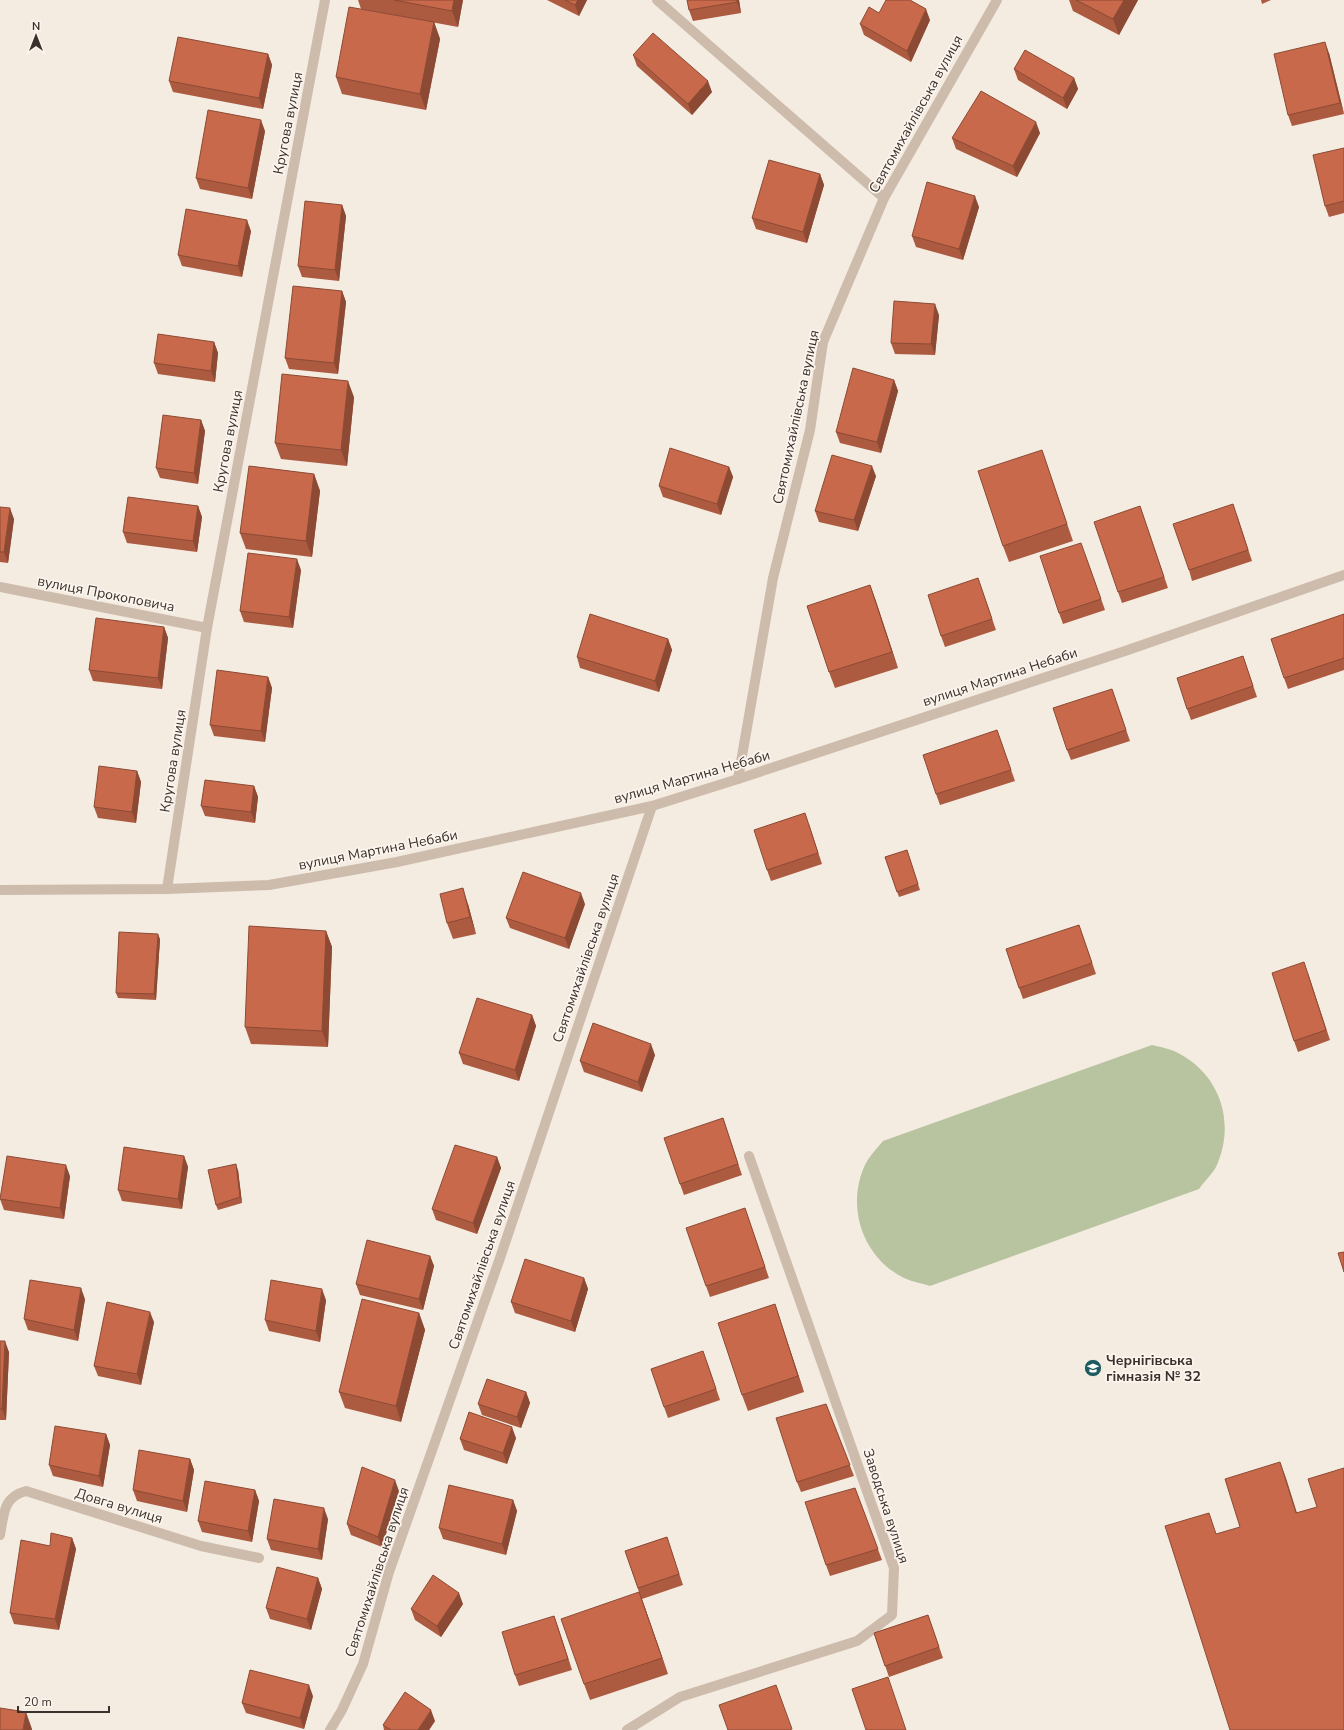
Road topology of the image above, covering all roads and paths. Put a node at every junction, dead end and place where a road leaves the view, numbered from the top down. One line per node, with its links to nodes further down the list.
1 (325, 0): 7 (street, Кругова вулиця)
2 (657, 0): 4 (street)
3 (997, 0): 4 (street, Святомихайлівська вулиця)
4 (884, 198): 8 (street, Святомихайлівська вулиця)
5 (1344, 575): 8 (street, вулиця Мартина Небаби)
6 (0, 587): 7 (street, вулиця Прокоповича)
7 (207, 628): 10 (street, Кругова вулиця)
8 (738, 779): 9 (street, вулиця Мартина Небаби)
9 (652, 806): 10 (street, вулиця Мартина Небаби); 15 (street, Святомихайлівська вулиця)
10 (167, 889): 11 (street, вулиця Мартина Небаби)
11 (0, 890)
12 (749, 1156): 16 (street, Заводська вулиця)
13 (0, 1535): 14 (street, Довга вулиця)
14 (259, 1558)
15 (330, 1730)
16 (627, 1730)

